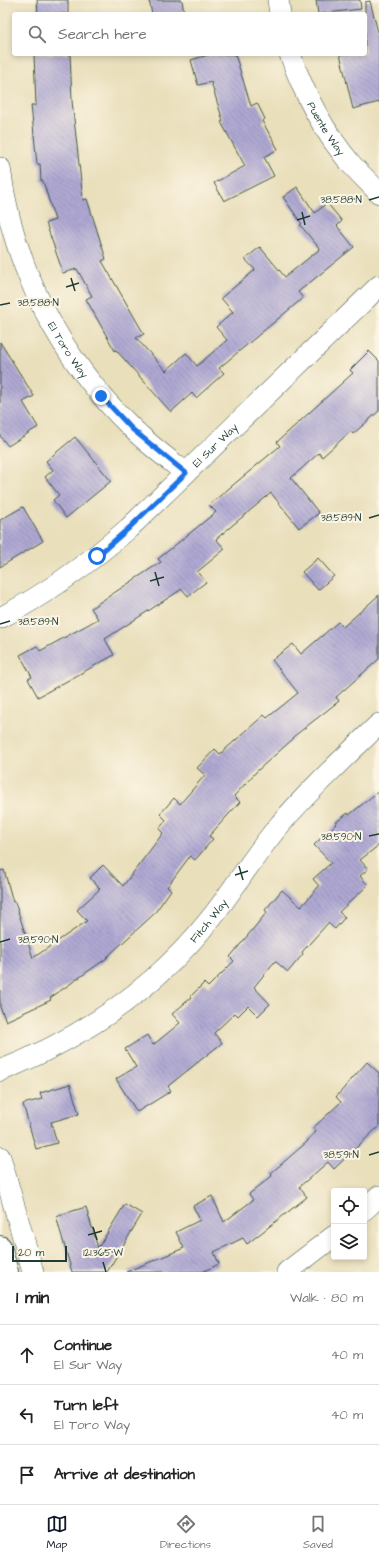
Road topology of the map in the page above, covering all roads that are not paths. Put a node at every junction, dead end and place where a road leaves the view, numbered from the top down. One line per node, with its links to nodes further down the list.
1 (278, 0): 2 (street)
2 (280, 12)
3 (291, 56): 5 (street, Puente Way)
4 (0, 168): 7 (street, El Toro Way)
5 (379, 193)
6 (379, 286): 7 (street, El Sur Way)
7 (186, 473): 8 (street, El Sur Way)
8 (0, 618)
9 (379, 724): 10 (street, Fitch Way)
10 (0, 1071)
11 (0, 1157): 17 (street)
12 (379, 1196): 13 (street)
13 (367, 1207)
14 (331, 1238): 18 (street)
15 (0, 1247): 16 (main road)
16 (7, 1272)
17 (33, 1272)
18 (287, 1272)

